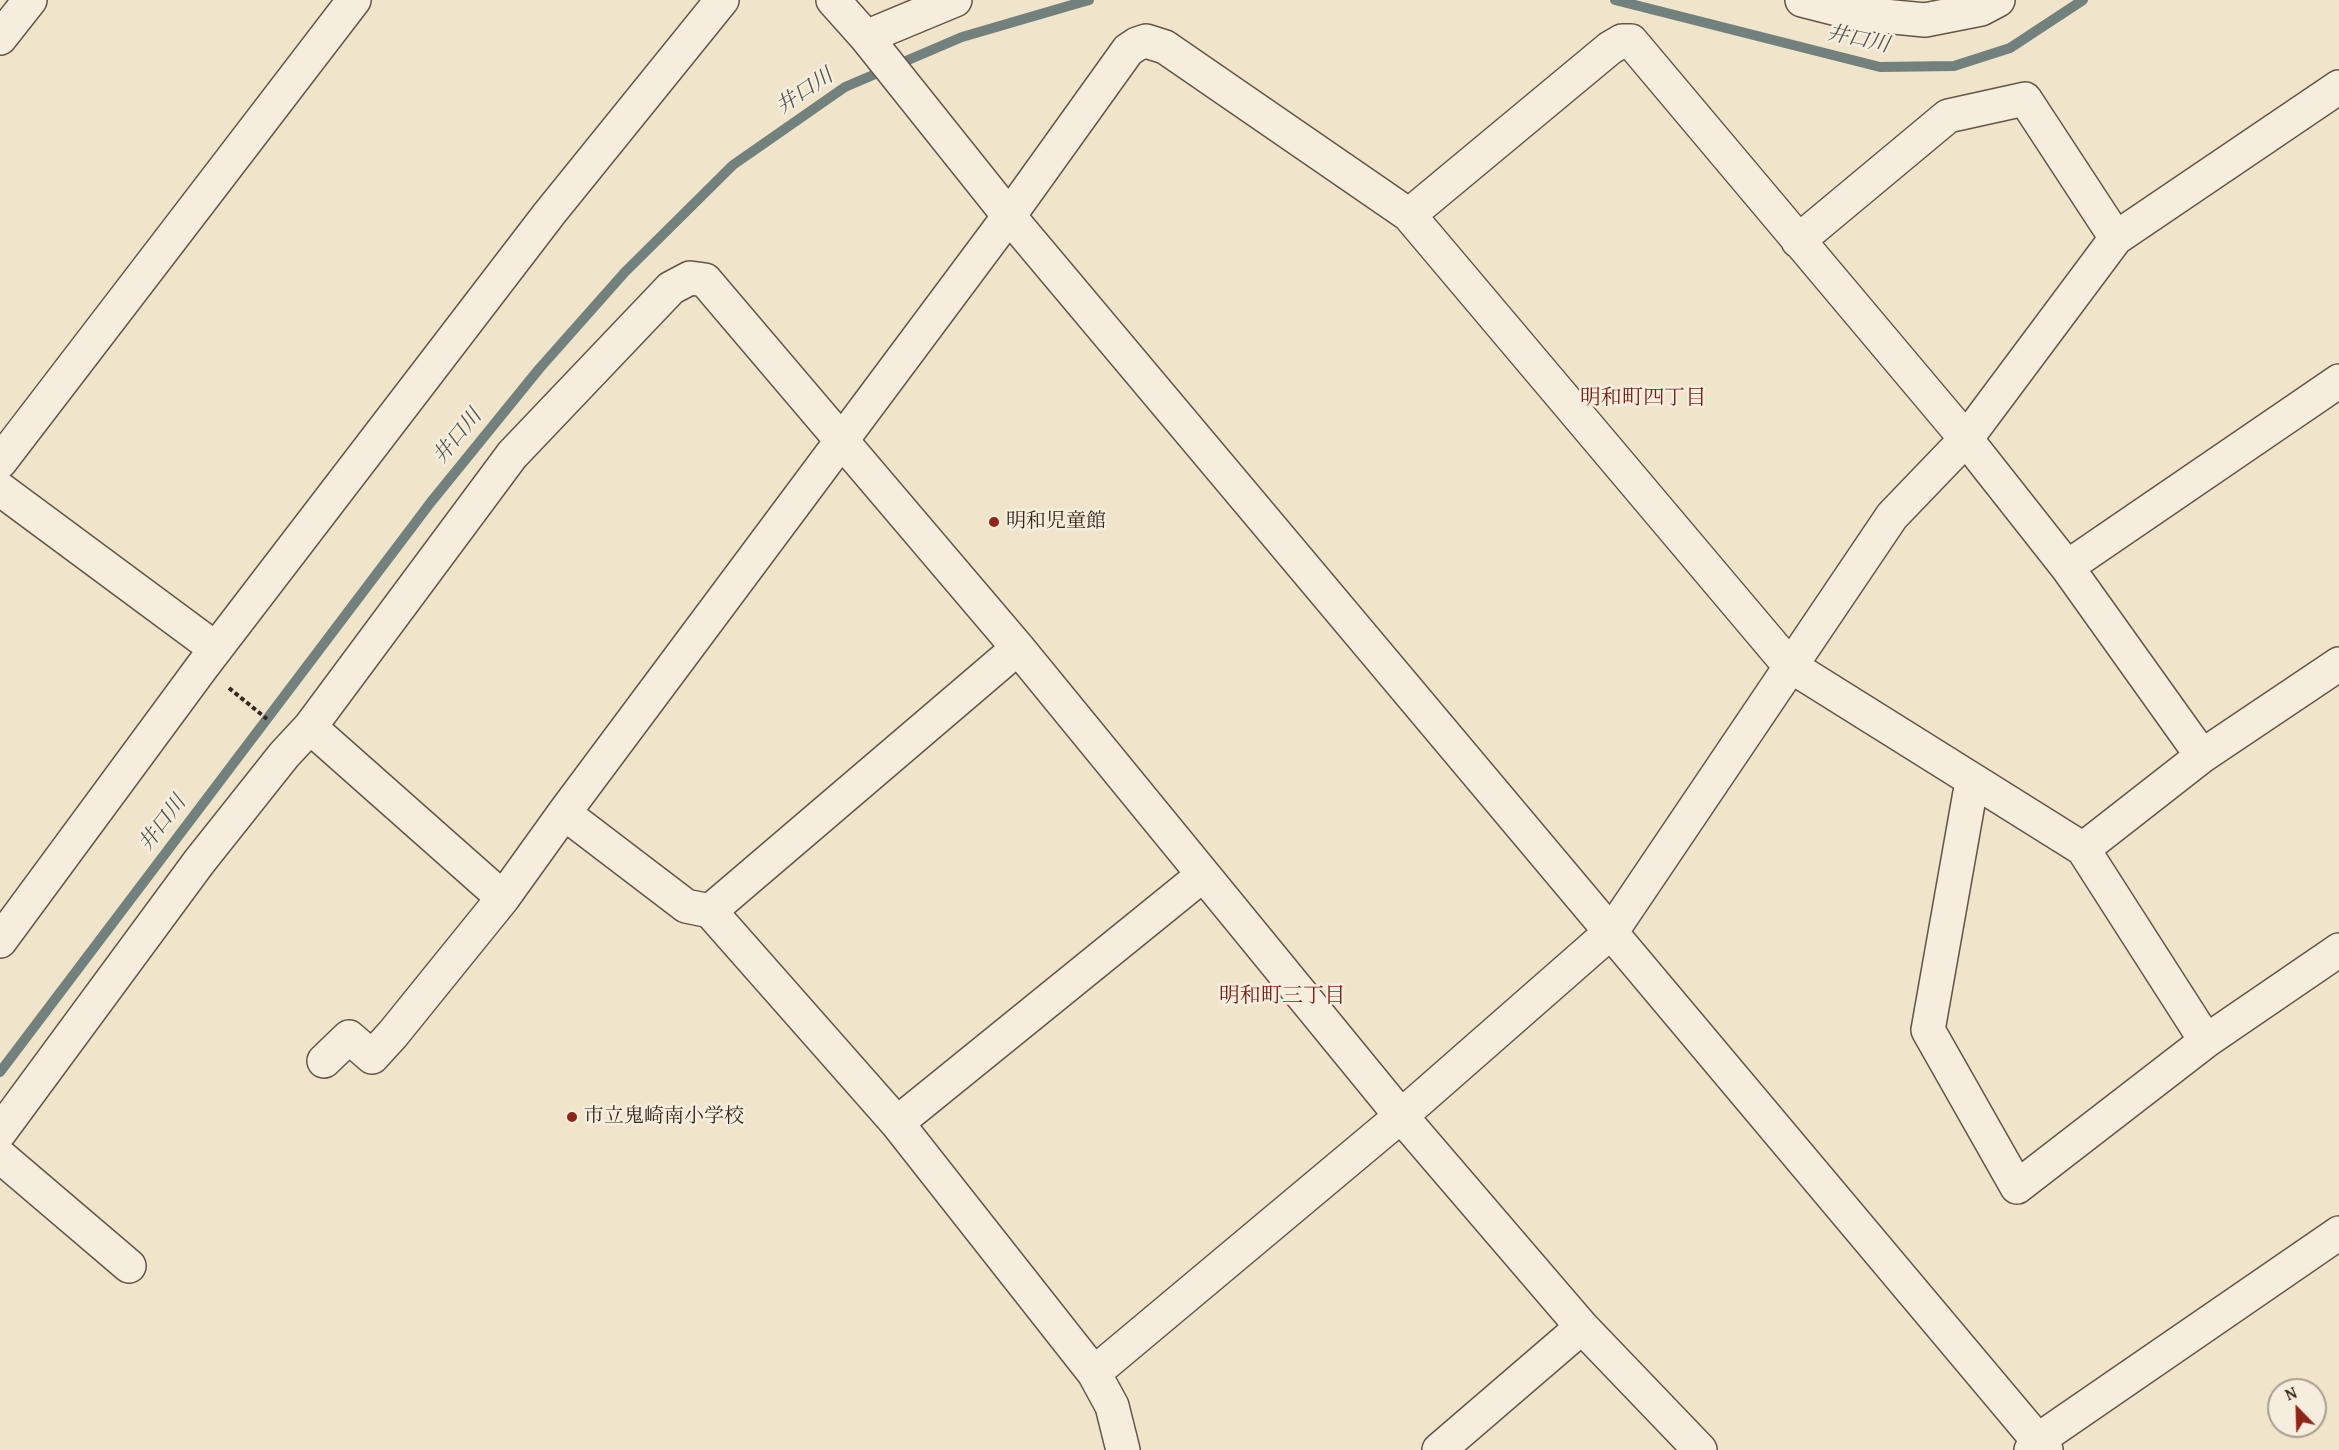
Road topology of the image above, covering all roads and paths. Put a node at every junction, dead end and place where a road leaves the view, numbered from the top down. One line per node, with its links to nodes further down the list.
1 (30, 0): 9 (street)
2 (354, 0): 18 (street)
3 (722, 0): 22 (street)
4 (834, 0): 8 (street)
5 (955, 0): 8 (street)
6 (1802, 0): 7 (street)
7 (1998, 0)
8 (866, 37): 12 (street)
9 (0, 38)
10 (2339, 87): 13 (street)
11 (1409, 215): 12 (street); 14 (street); 24 (street)
12 (1010, 216): 17 (street); 33 (street)
13 (2116, 238): 14 (street); 16 (street)
14 (1798, 241): 16 (street)
15 (2339, 381): 20 (street)
16 (1966, 439): 20 (street); 24 (street)
17 (840, 441): 21 (street); 25 (street); 28 (street)
18 (0, 462)
19 (0, 489): 22 (street)
20 (2067, 567): 26 (street)
21 (1018, 648): 30 (street); 32 (street)
22 (216, 650): 34 (street)
23 (2339, 664): 26 (street)
24 (1789, 665): 27 (street); 33 (street)
25 (310, 727): 31 (street); 40 (street)
26 (2202, 756): 29 (street)
27 (1972, 780): 29 (street); 36 (street)
28 (564, 813): 31 (street); 32 (street)
29 (2084, 849): 36 (street)
30 (1203, 875): 38 (street); 39 (street)
31 (503, 898): 37 (street)
32 (710, 911): 39 (street)
33 (1612, 931): 38 (street); 46 (street)
34 (0, 941)
35 (2337, 954): 36 (street)
36 (2206, 1041)
37 (324, 1061)
38 (1401, 1116): 44 (street); 45 (street)
39 (897, 1123): 45 (street)
40 (0, 1132)
41 (0, 1156): 43 (street)
42 (2339, 1233): 46 (street)
43 (129, 1266)
44 (1582, 1327): 48 (street); 49 (street)
45 (1094, 1373): 47 (street)
46 (2038, 1447)
47 (1123, 1450)
48 (1439, 1450)
49 (1700, 1450)

